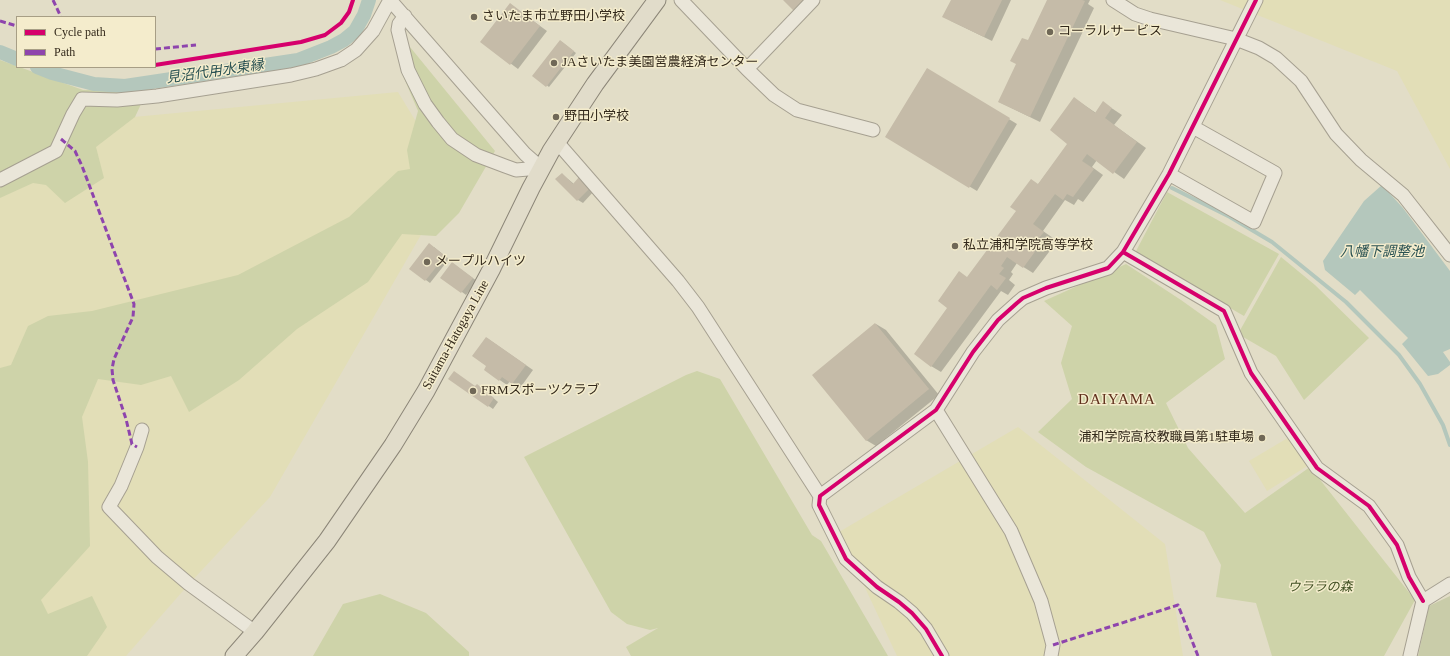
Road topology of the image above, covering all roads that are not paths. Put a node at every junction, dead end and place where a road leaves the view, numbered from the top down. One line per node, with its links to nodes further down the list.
1 (390, 0): 7 (street); 14 (street)
2 (657, 0): 12 (main road, Saitama-Hatogaya Line)
3 (681, 0): 9 (street)
4 (813, 0): 9 (street)
5 (1113, 0): 8 (street)
6 (1256, 0): 8 (street)
7 (405, 16): 13 (street); 13 (street)
8 (1236, 38): 10 (street); 17 (street)
9 (746, 69): 11 (street)
10 (1193, 127): 15 (street); 15 (street)
11 (873, 130)
12 (557, 142): 13 (main road, Saitama-Hatogaya Line); 20 (street)
13 (541, 168): 23 (main road, Saitama-Hatogaya Line)
14 (0, 180)
15 (1165, 181): 16 (street)
16 (1123, 252): 18 (street); 22 (street)
17 (1450, 255)
18 (936, 410): 20 (street); 26 (street)
19 (142, 430): 23 (street)
20 (820, 496): 25 (street)
21 (1450, 584): 22 (street)
22 (1423, 601): 27 (street)
23 (255, 632): 24 (main road, Saitama-Hatogaya Line)
24 (234, 656)
25 (942, 656)
26 (1051, 656)
27 (1410, 656)

